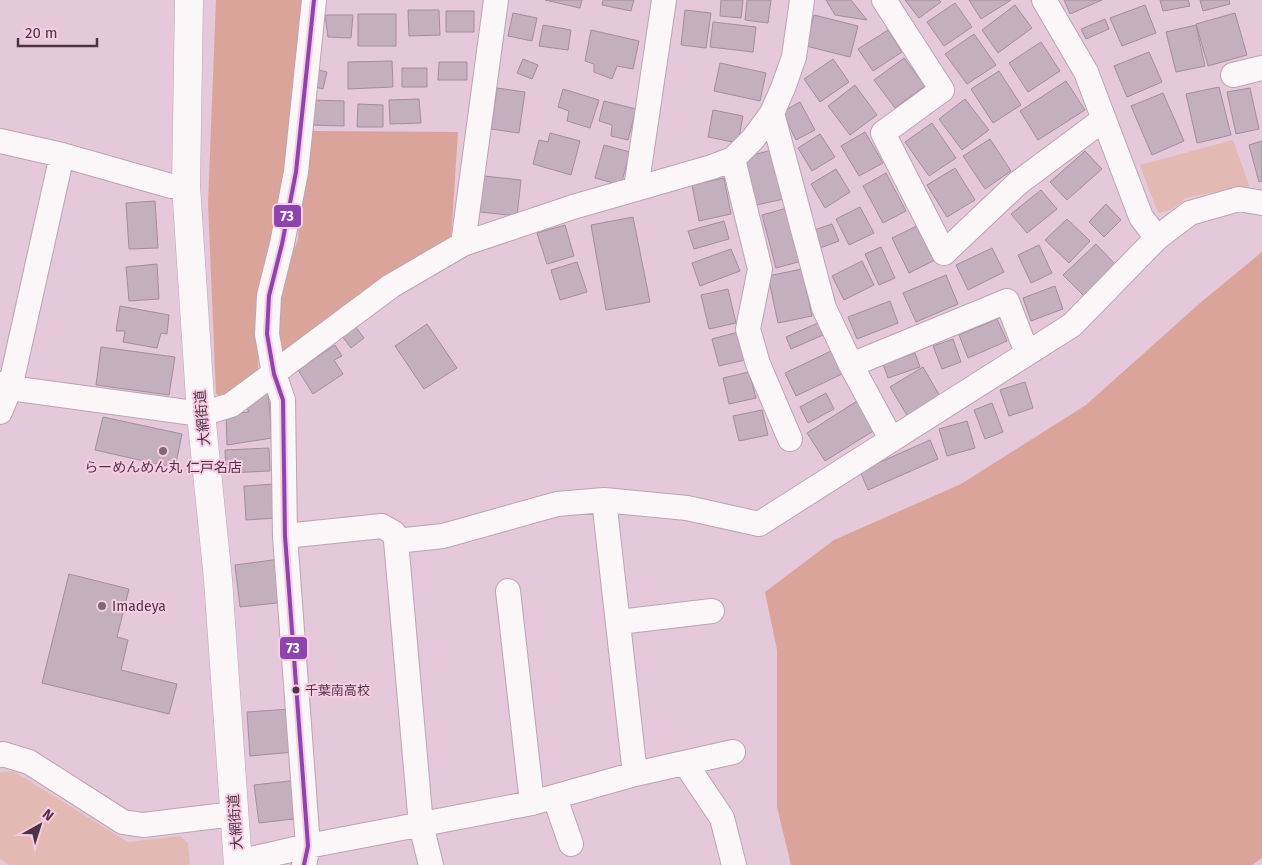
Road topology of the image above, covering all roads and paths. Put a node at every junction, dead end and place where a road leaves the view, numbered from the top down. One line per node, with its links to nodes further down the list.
1 (189, 0): 15 (main road, 大網街道)
2 (314, 0): 22 (street)
3 (496, 0): 19 (street)
4 (664, 0): 16 (street)
5 (802, 0): 10 (street)
6 (884, 0): 11 (street)
7 (1044, 0): 11 (street)
8 (1262, 68): 9 (street)
9 (1233, 75)
10 (772, 112): 14 (street); 21 (street)
11 (1104, 120): 18 (street)
12 (0, 141): 13 (street)
13 (62, 155): 15 (street); 23 (street)
14 (733, 159): 16 (street); 26 (street)
15 (186, 186): 25 (main road, 大網街道)
16 (636, 189): 19 (street)
17 (1262, 203): 18 (street)
18 (1157, 238): 20 (street)
19 (463, 244): 22 (street)
20 (1027, 353): 21 (street); 27 (street)
21 (850, 365): 27 (street)
22 (274, 374): 25 (street); 29 (street)
23 (5, 386): 24 (street); 25 (street)
24 (0, 412)
25 (201, 414): 40 (main road, 大網街道)
26 (790, 439)
27 (891, 439): 28 (street)
28 (604, 500): 30 (street); 33 (street)
29 (285, 536): 30 (street); 43 (street)
30 (396, 541): 41 (street)
31 (508, 591): 39 (street)
32 (712, 611): 33 (street)
33 (619, 622): 37 (street)
34 (733, 752): 36 (street)
35 (0, 755): 40 (street)
36 (685, 763): 37 (street); 46 (street)
37 (634, 774): 38 (street)
38 (555, 798): 39 (street); 42 (street)
39 (532, 803): 41 (street)
40 (234, 814): 44 (main road, 大網街道)
41 (421, 825): 43 (street); 45 (street)
42 (571, 844)
43 (306, 856): 44 (street)
44 (238, 864)
45 (431, 865)
46 (734, 865)

